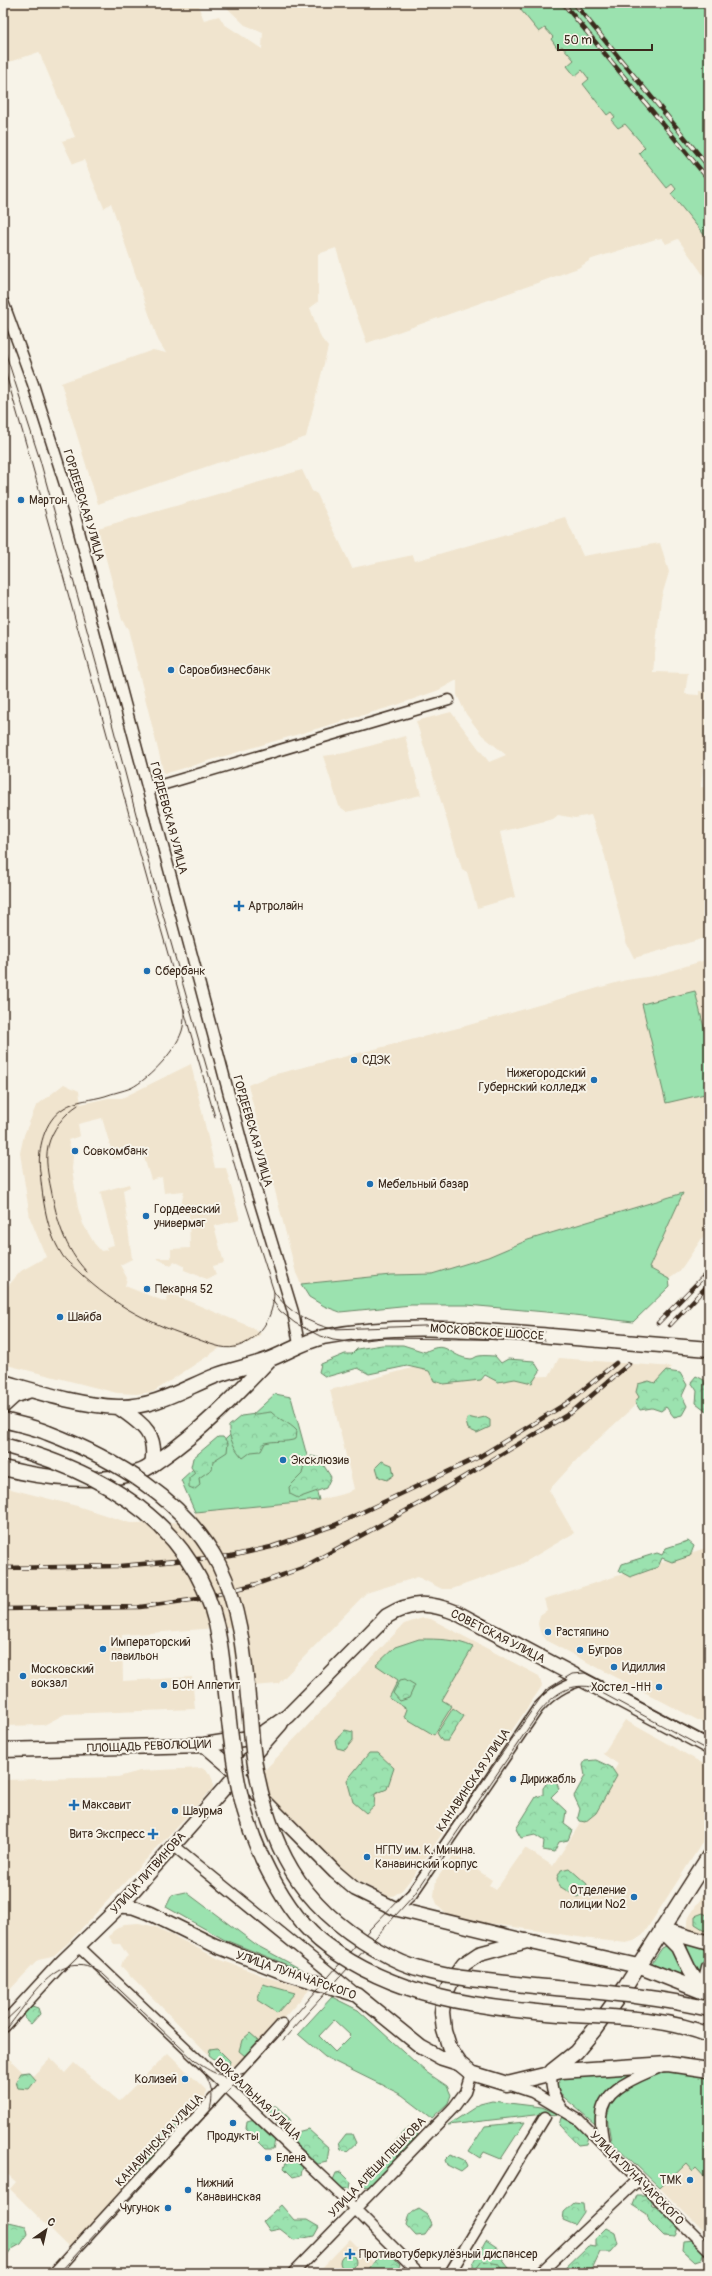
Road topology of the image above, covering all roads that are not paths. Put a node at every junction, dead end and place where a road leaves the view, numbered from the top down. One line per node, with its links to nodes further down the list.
1 (3, 302): 3 (street, ГОРДЕЕВСКАЯ УЛИЦА)
2 (449, 700): 3 (street)
3 (148, 789): 4 (street, ГОРДЕЕВСКАЯ УЛИЦА)
4 (298, 1344): 5 (main road, МОСКОВСКОЕ ШОССЕ, bridge); 6 (main road, МОСКОВСКОЕ ШОССЕ)
5 (709, 1349)
6 (270, 1359): 10 (main road, МОСКОВСКОЕ ШОССЕ); 14 (main road, МОСКОВСКОЕ ШОССЕ)
7 (3, 1382): 8 (main road, МОСКОВСКОЕ ШОССЕ)
8 (31, 1390): 9 (main road); 10 (main road, МОСКОВСКОЕ ШОССЕ)
9 (3, 1406)
10 (118, 1407): 14 (main road)
11 (3, 1420): 34 (main road, bridge)
12 (3, 1445): 37 (main road, bridge)
13 (3, 1457): 15 (main road)
14 (152, 1465): 15 (main road, МОСКОВСКОЕ ШОССЕ)
15 (7, 1469)
16 (584, 1680): 17 (main road, СОВЕТСКАЯ УЛИЦА); 19 (main road, СОВЕТСКАЯ УЛИЦА); 25 (street, КАНАВИНСКАЯ УЛИЦА)
17 (288, 1716): 18 (main road, ПЛОЩАДЬ РЕВОЛЮЦИИ); 21 (street, УЛИЦА ЛИТВИНОВА)
18 (204, 1746): 20 (main road, ПЛОЩАДЬ РЕВОЛЮЦИИ); 21 (street)
19 (709, 1747)
20 (3, 1750)
21 (238, 1774): 22 (street, УЛИЦА ЛИТВИНОВА); 25 (street)
22 (174, 1845): 24 (street, УЛИЦА ЛИТВИНОВА); 33 (street)
23 (709, 1856): 26 (main road)
24 (120, 1906): 29 (street, УЛИЦА ЛИТВИНОВА); 33 (street, УЛИЦА ЛУНАЧАРСКОГО)
25 (396, 1909): 27 (street)
26 (661, 1930): 28 (main road); 30 (main road); 32 (main road)
27 (527, 1941): 30 (main road); 39 (main road)
28 (709, 1943)
29 (78, 1946): 36 (street, УЛИЦА ЛИТВИНОВА); 43 (street, ВОКЗАЛЬНАЯ УЛИЦА)
30 (638, 1966): 32 (main road); 41 (main road)
31 (709, 1968): 32 (main road)
32 (706, 1993)
33 (357, 1994): 39 (street, УЛИЦА ЛУНАЧАРСКОГО)
34 (709, 2010)
35 (282, 2024): 43 (street, КАНАВИНСКАЯ УЛИЦА)
36 (3, 2026)
37 (709, 2035)
38 (668, 2064): 40 (main road); 41 (main road); 46 (street)
39 (466, 2068): 42 (main road); 48 (street, УЛИЦА АЛЁШИ ПЕШКОВА)
40 (709, 2070)
41 (552, 2071): 42 (main road); 44 (street, УЛИЦА ЛУНАЧАРСКОГО)
42 (506, 2084): 44 (street, УЛИЦА ЛУНАЧАРСКОГО)
43 (226, 2087): 48 (street, ВОКЗАЛЬНАЯ УЛИЦА); 50 (street, КАНАВИНСКАЯ УЛИЦА)
44 (562, 2109): 46 (street, УЛИЦА ЛУНАЧАРСКОГО)
45 (546, 2117): 53 (street)
46 (604, 2145): 47 (street, УЛИЦА ЛУНАЧАРСКОГО)
47 (639, 2179): 49 (street, УЛИЦА ЛУНАЧАРСКОГО); 54 (street)
48 (355, 2208): 51 (street, УЛИЦА АЛЁШИ ПЕШКОВА); 52 (street, ВОКЗАЛЬНАЯ УЛИЦА)
49 (709, 2250)
50 (54, 2273)
51 (293, 2273)
52 (419, 2273)
53 (450, 2273)
54 (540, 2273)

